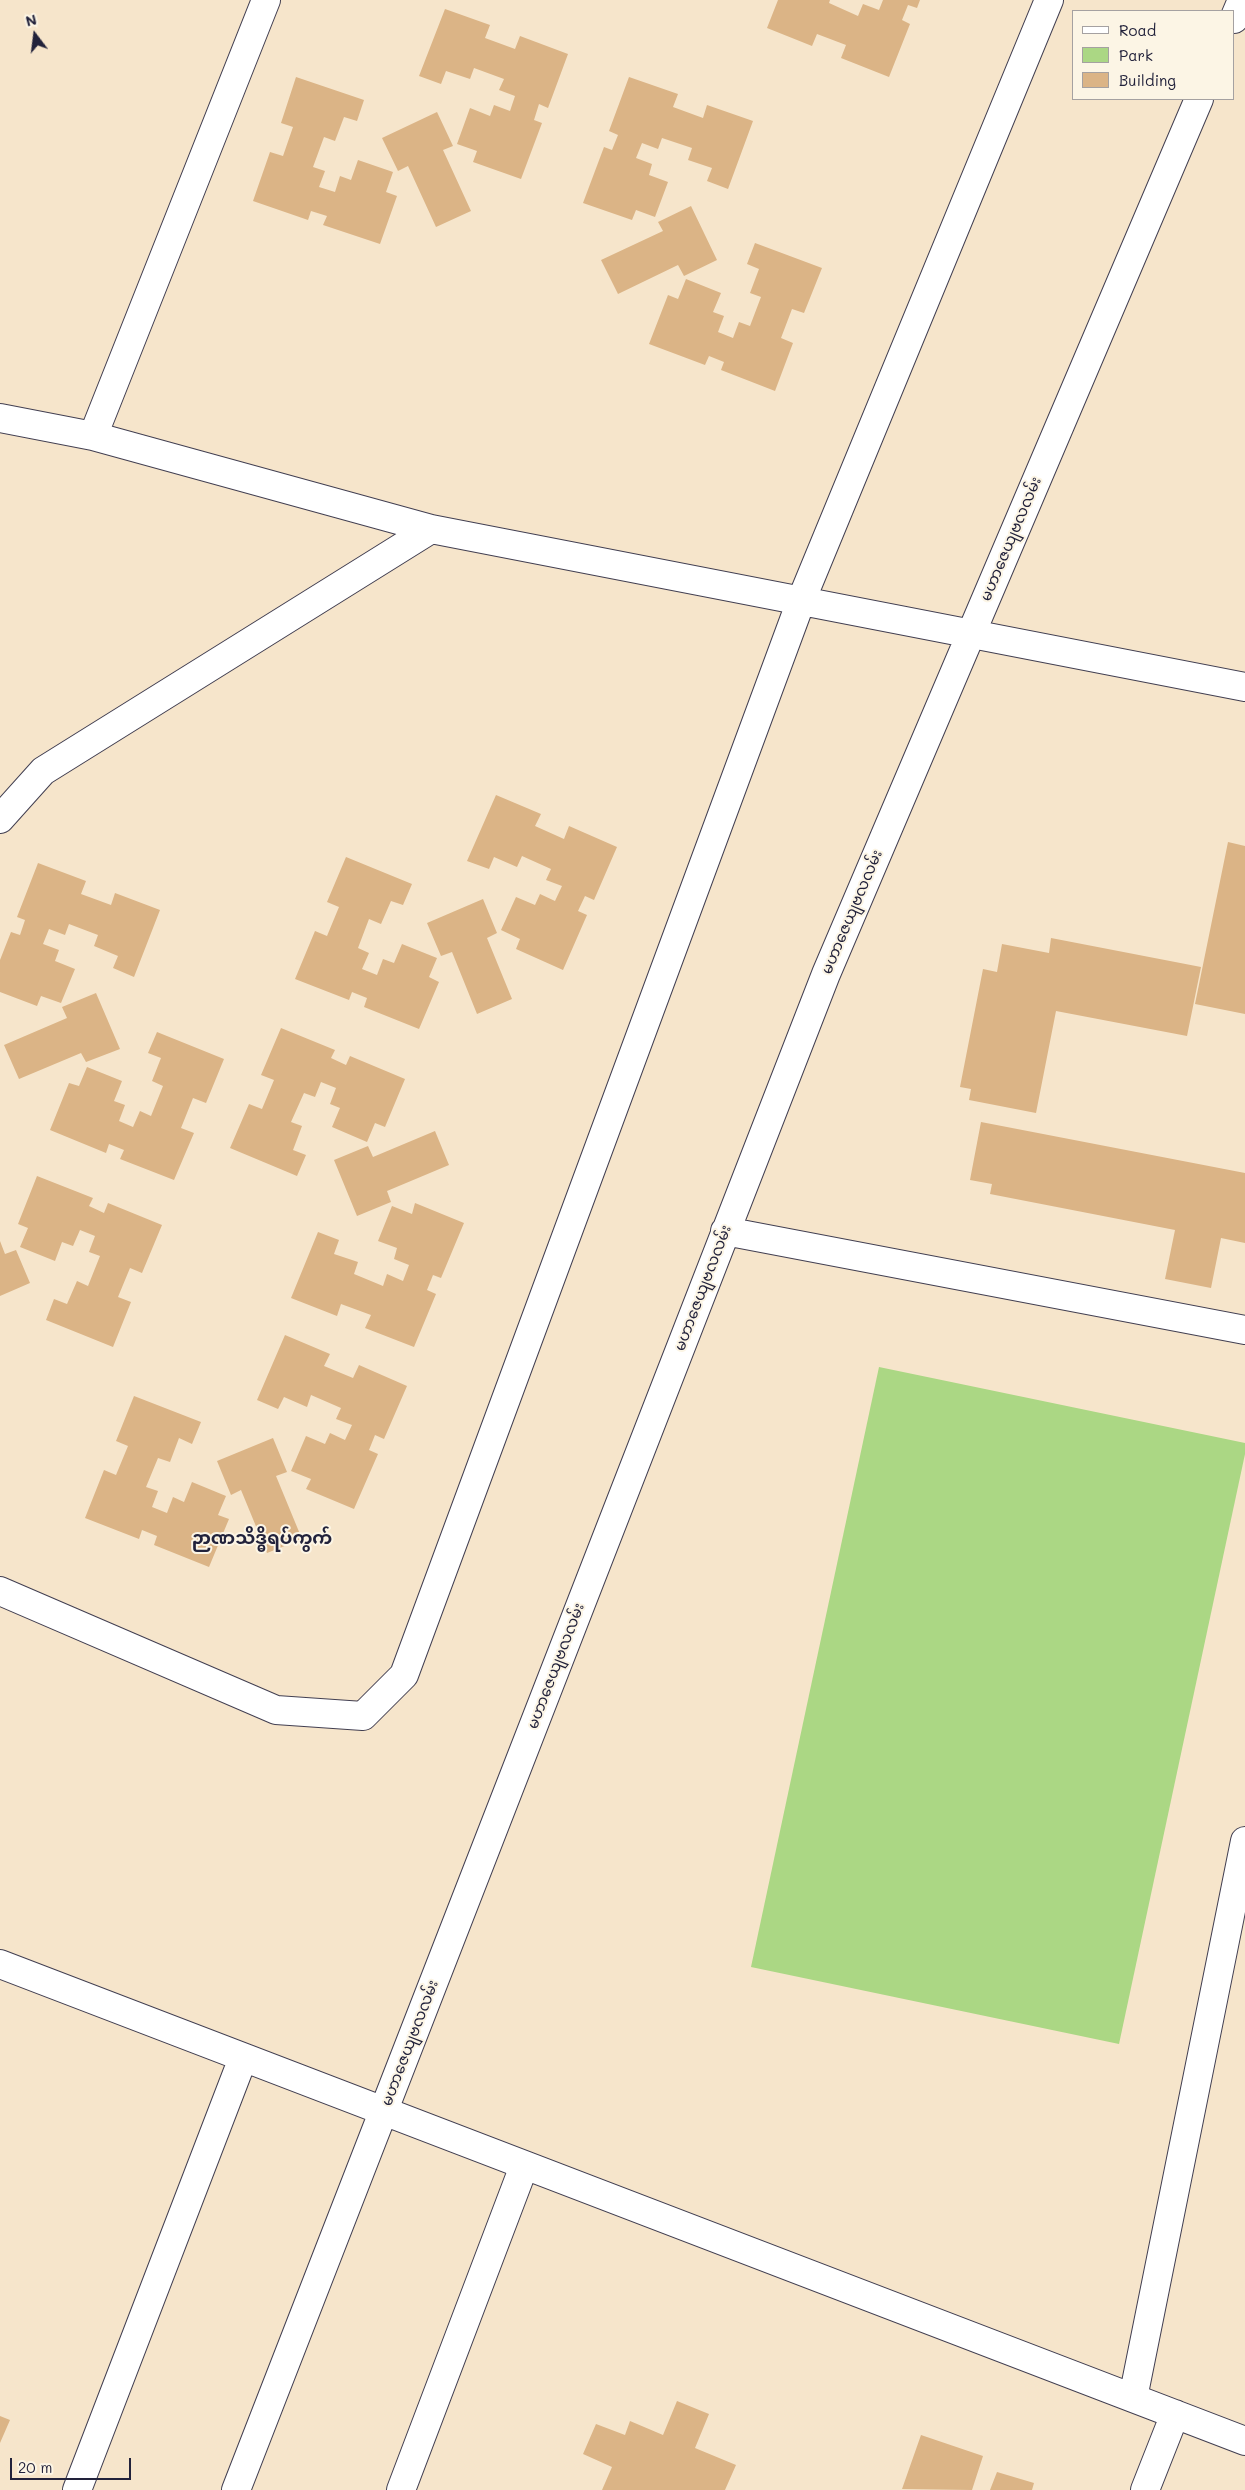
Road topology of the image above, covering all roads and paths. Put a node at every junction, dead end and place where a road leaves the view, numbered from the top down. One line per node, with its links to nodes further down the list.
1 (266, 0): 7 (street)
2 (1049, 0): 9 (street)
3 (1242, 0): 4 (street)
4 (1235, 16)
5 (1200, 100): 10 (street, မဟာဇေယျဗလလမ်း)
6 (0, 418): 7 (street)
7 (93, 436): 8 (street)
8 (431, 529): 9 (street); 12 (street)
9 (801, 602): 10 (street); 15 (street)
10 (970, 634): 11 (street); 13 (street, မဟာဇေယျဗလလမ်း)
11 (1245, 687)
12 (0, 819)
13 (725, 1231): 14 (street); 19 (street, မဟာဇေယျဗလလမ်း)
14 (1245, 1330)
15 (0, 1591)
16 (1245, 1840): 21 (street)
17 (0, 1964): 18 (street)
18 (243, 2058): 19 (street); 24 (street)
19 (383, 2112): 20 (street); 25 (street, မဟာဇေယျဗလလမ်း)
20 (524, 2166): 21 (street); 26 (street)
21 (1133, 2398): 22 (street)
22 (1175, 2414): 23 (street); 27 (street)
23 (1245, 2441)
24 (77, 2490)
25 (236, 2490)
26 (400, 2490)
27 (1145, 2490)

